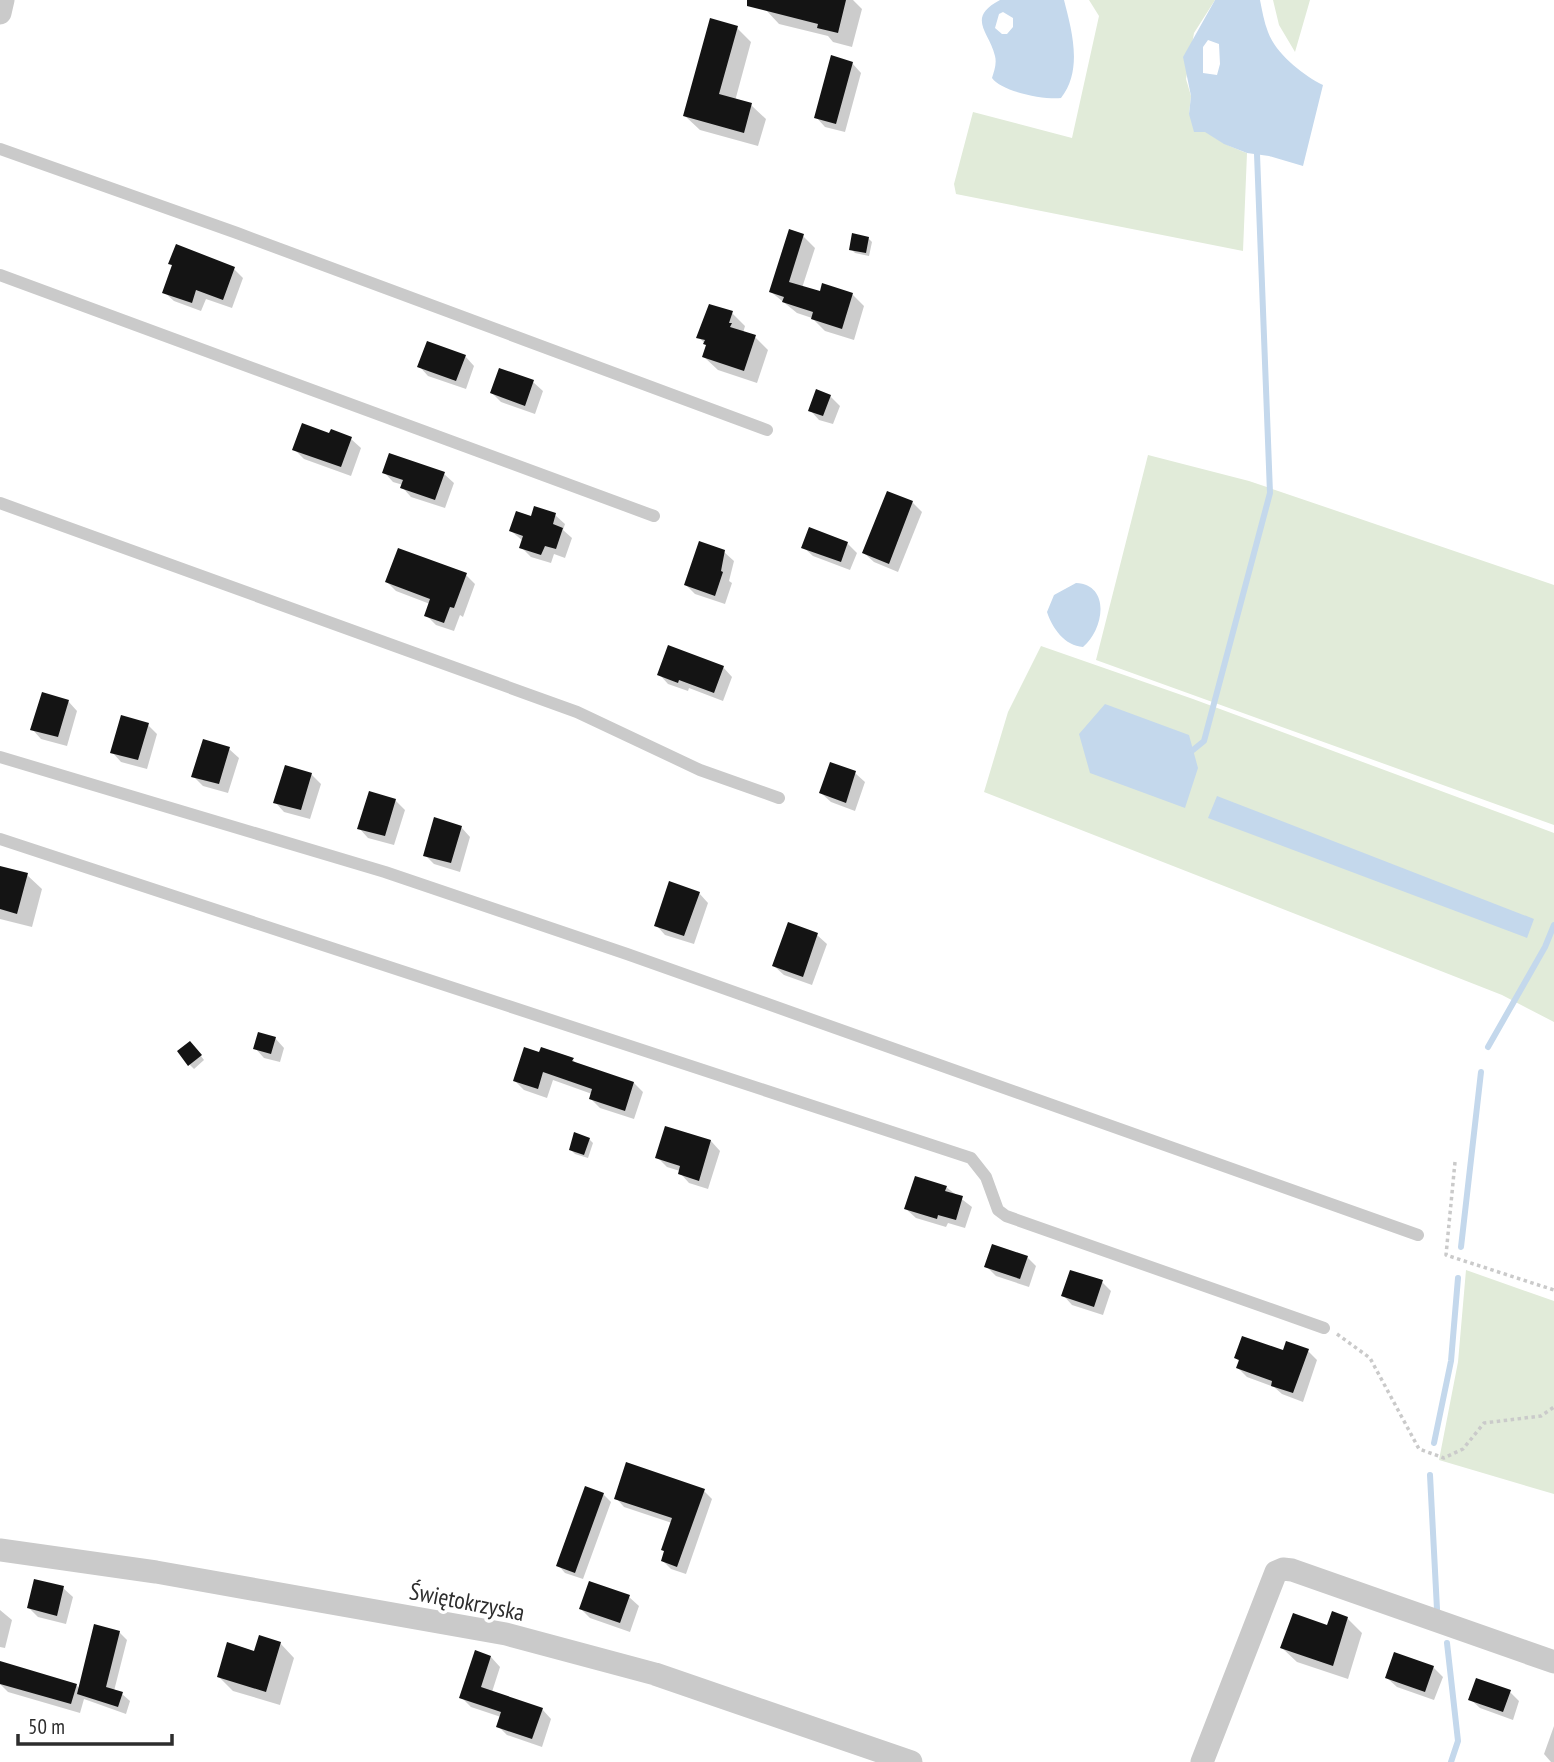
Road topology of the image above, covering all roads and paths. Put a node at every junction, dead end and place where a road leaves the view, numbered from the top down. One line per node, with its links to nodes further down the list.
1 (3, 0): 2 (street)
2 (0, 13)
3 (0, 149): 5 (lane)
4 (0, 275): 7 (lane)
5 (767, 430)
6 (0, 503): 9 (lane)
7 (654, 516)
8 (0, 757): 12 (lane)
9 (779, 798)
10 (0, 839): 14 (lane)
11 (1455, 1162): 13 (path)
12 (1418, 1236)
13 (1554, 1290)
14 (1324, 1328): 15 (path)
15 (1554, 1407)
16 (0, 1550): 18 (street, Świętokrzyska)
17 (1554, 1662): 19 (street)
18 (911, 1762)
19 (1202, 1762)

